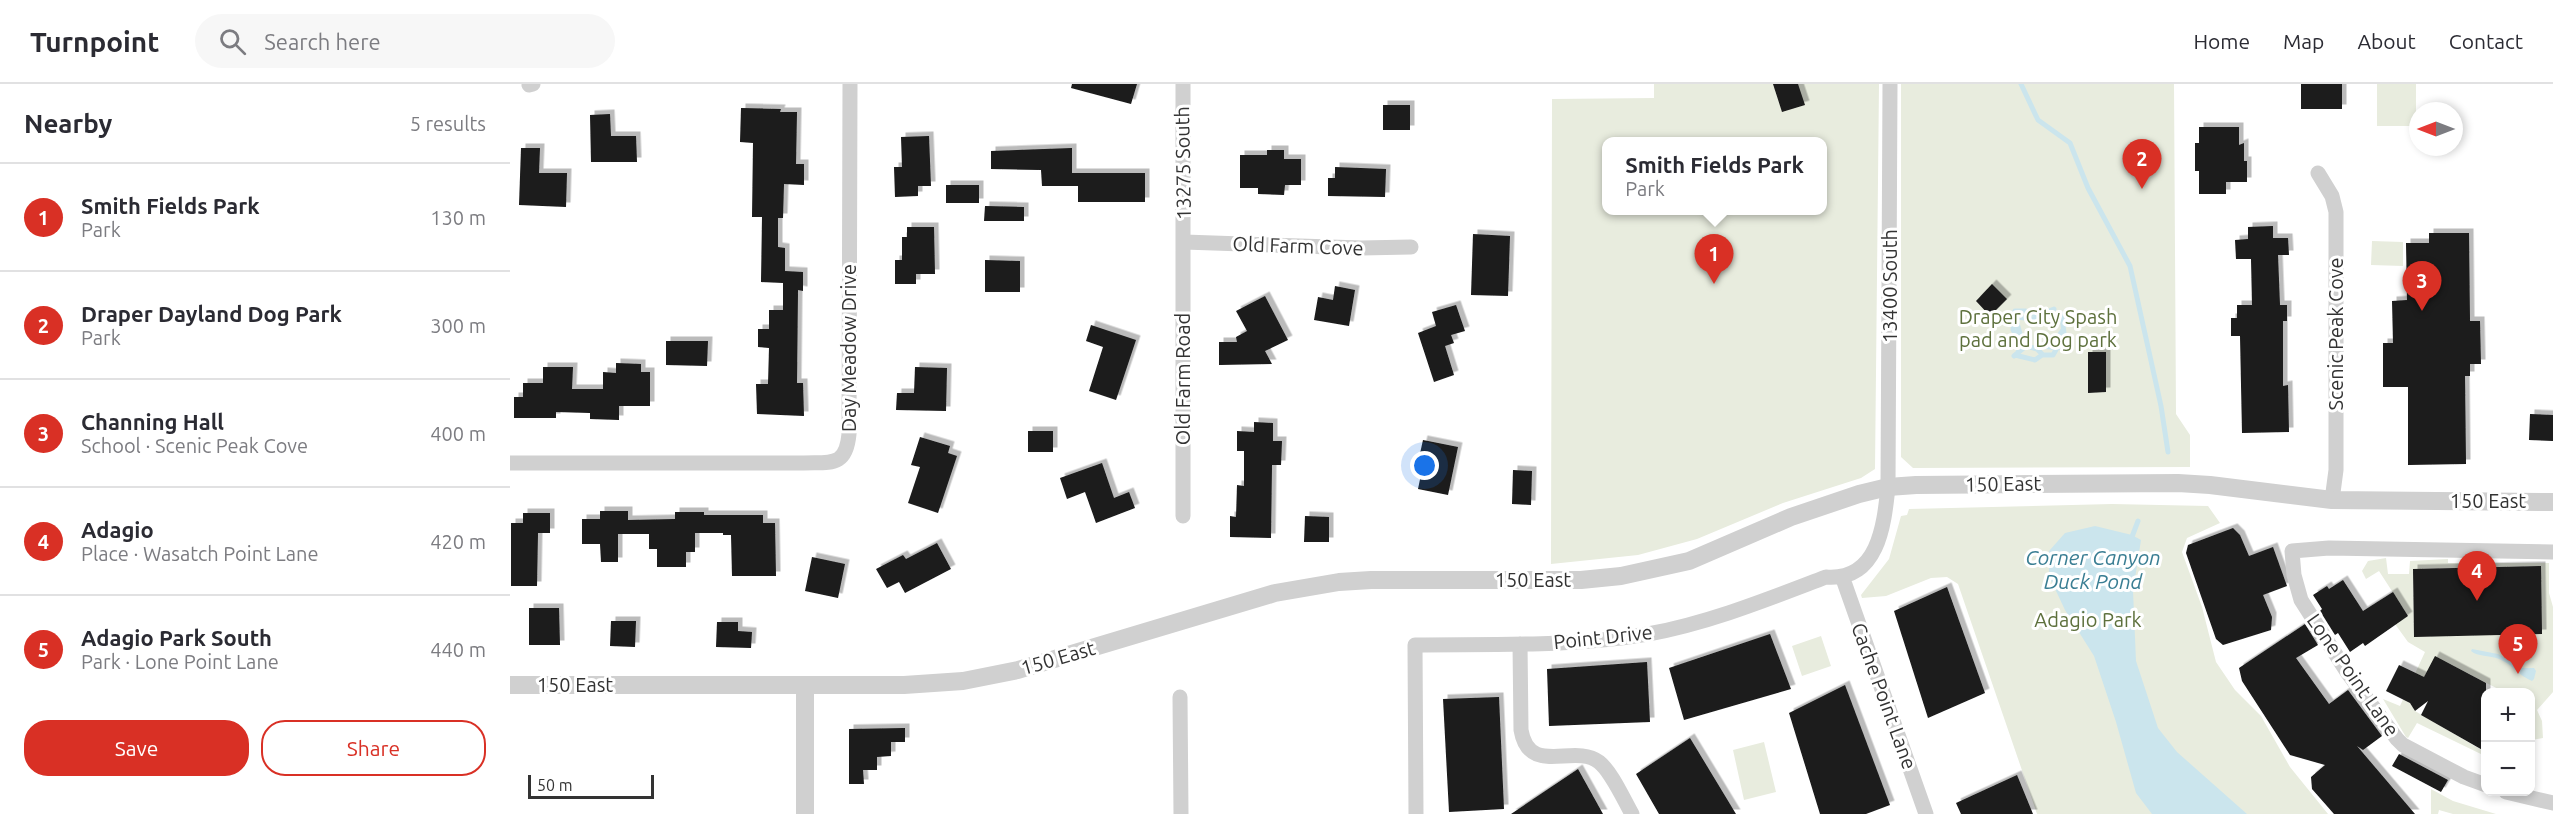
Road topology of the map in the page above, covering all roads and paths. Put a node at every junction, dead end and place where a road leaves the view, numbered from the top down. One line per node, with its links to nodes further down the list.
1 (849, 84): 7 (street, Day Meadow Drive)
2 (1183, 84): 5 (street, 13275 South)
3 (1890, 84): 8 (street, 13400 South)
4 (2318, 172): 9 (street, Scenic Peak Cove)
5 (1184, 242): 6 (street, Old Farm Cove); 11 (street, Old Farm Road)
6 (1411, 247)
7 (510, 463)
8 (1888, 487): 9 (street, 150 East); 13 (street); 16 (street, 150 East)
9 (2332, 500): 10 (street, 150 East)
10 (2553, 502)
11 (1183, 516)
12 (2553, 552): 18 (street, Lone Point Lane)
13 (1843, 579): 14 (street, Point Drive); 25 (street, Cache Point Lane)
14 (1520, 644): 23 (street, Point Drive); 24 (street)
15 (510, 685): 16 (street, 150 East)
16 (805, 685): 21 (street)
17 (1180, 697): 22 (street)
18 (2481, 783)
19 (2523, 796): 20 (street)
20 (2553, 803)
21 (805, 814)
22 (1181, 814)
23 (1416, 814)
24 (1632, 814)
25 (1926, 814)

